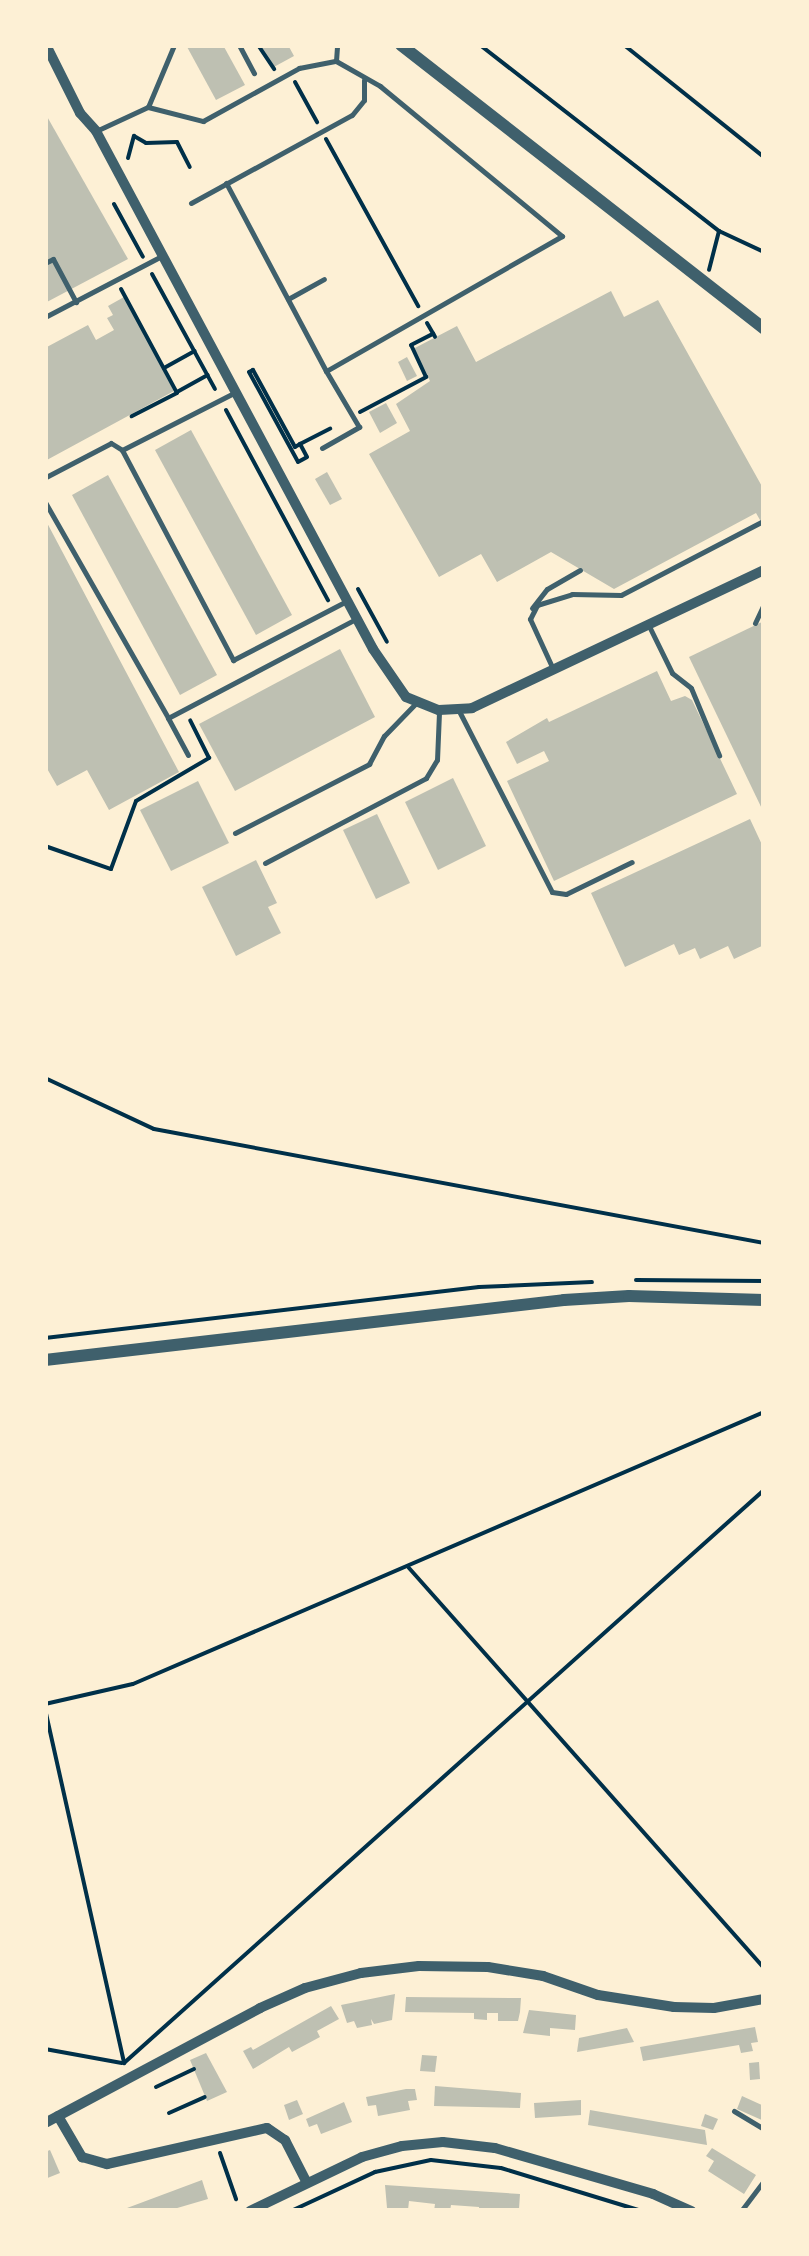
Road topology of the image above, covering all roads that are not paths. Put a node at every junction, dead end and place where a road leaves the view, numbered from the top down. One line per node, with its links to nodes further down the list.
1 (46, 45): 10 (street)
2 (174, 45): 9 (lane)
3 (239, 45): 7 (lane)
4 (337, 45): 6 (lane)
5 (402, 45): 19 (street)
6 (336, 61): 8 (lane); 9 (lane)
7 (254, 72)
8 (362, 77): 11 (lane); 20 (lane)
9 (148, 107): 10 (lane)
10 (96, 131): 13 (street)
11 (226, 184): 12 (lane); 16 (lane)
12 (191, 204)
13 (160, 257): 17 (lane); 21 (street)
14 (45, 263): 17 (lane)
15 (324, 279): 16 (lane)
16 (288, 299): 20 (lane)
17 (76, 302): 18 (lane)
18 (45, 317)
19 (764, 329)
20 (326, 372): 22 (lane)
21 (234, 393): 23 (lane); 29 (street)
22 (322, 448)
23 (122, 450): 24 (lane); 29 (lane)
24 (46, 477)
25 (45, 502): 39 (lane)
26 (761, 522): 31 (lane)
27 (580, 570): 31 (lane)
28 (764, 570): 34 (street)
29 (347, 602): 32 (street)
30 (764, 604): 33 (lane)
31 (531, 610): 35 (lane)
32 (356, 619): 36 (street); 39 (lane)
33 (755, 623)
34 (649, 626): 35 (street); 41 (lane)
35 (554, 672): 38 (street)
36 (416, 702): 37 (street); 42 (lane)
37 (439, 710): 38 (street); 44 (lane)
38 (458, 711): 43 (lane)
39 (168, 718): 40 (lane)
40 (188, 755)
41 (720, 755)
42 (235, 833)
43 (632, 862)
44 (265, 863)
45 (764, 1300): 46 (street)
46 (45, 1360)
47 (764, 1999): 49 (street)
48 (734, 2111): 51 (lane)
49 (58, 2116): 50 (street); 53 (street)
50 (45, 2123)
51 (764, 2129)
52 (764, 2180): 56 (lane)
53 (307, 2182): 54 (street); 55 (street)
54 (250, 2211)
55 (692, 2211)
56 (741, 2211)

